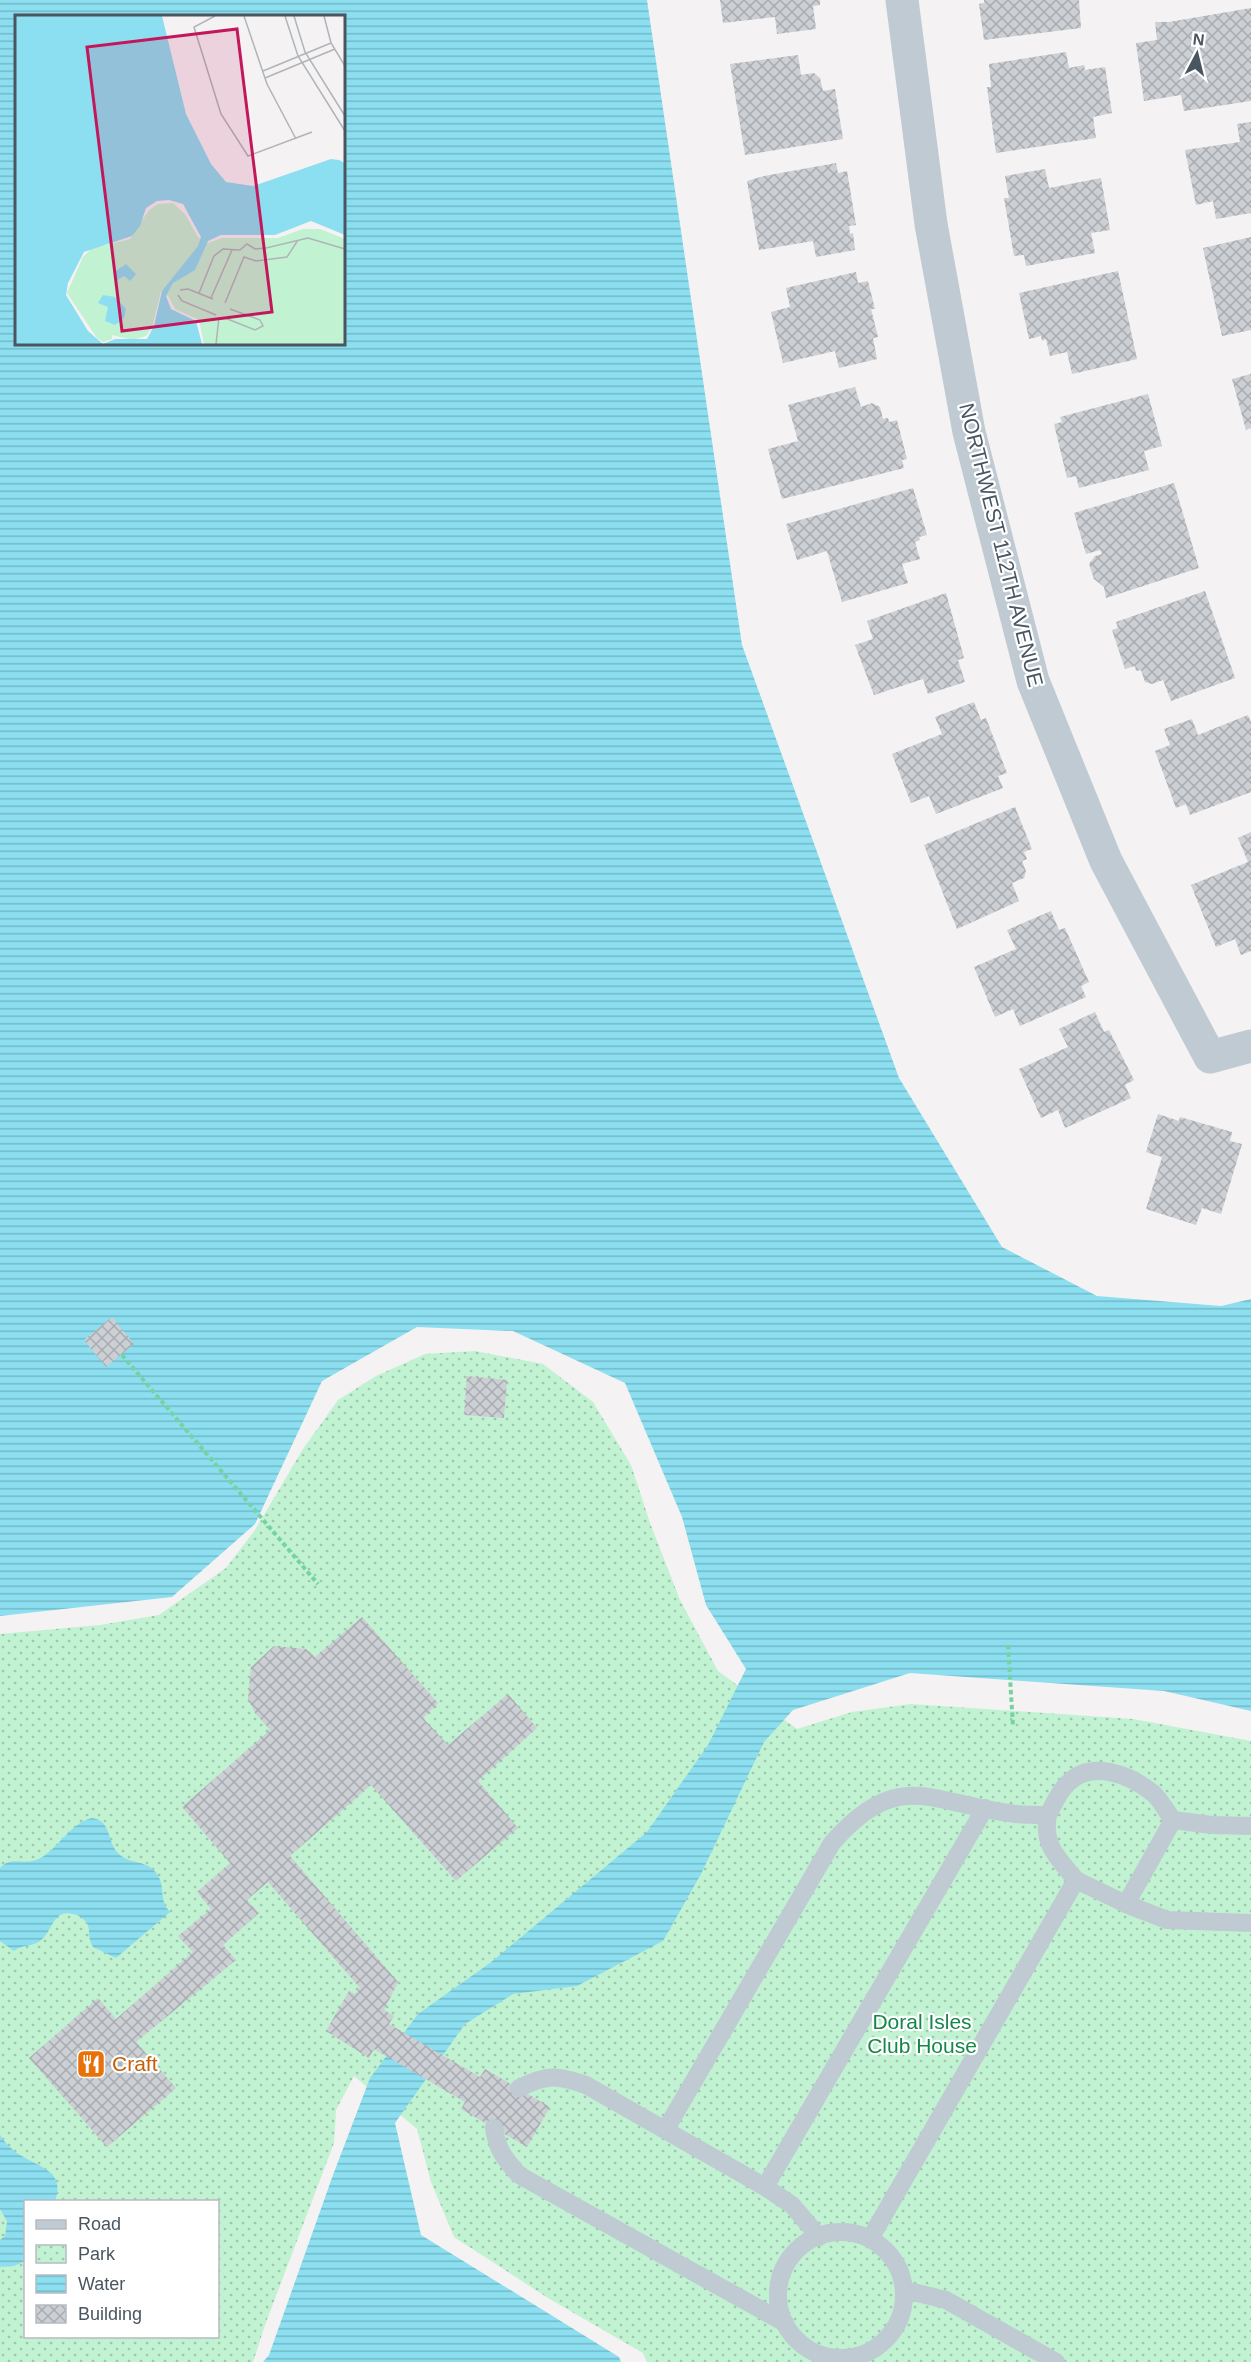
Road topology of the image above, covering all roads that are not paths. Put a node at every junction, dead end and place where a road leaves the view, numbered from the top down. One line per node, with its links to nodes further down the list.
1 (902, 0): 2 (street, NORTHWEST 112TH AVENUE)
2 (1251, 1046)
3 (985, 1808): 4 (lane); 12 (lane); 13 (lane)
4 (1048, 1815): 5 (lane); 7 (lane)
5 (1173, 1820): 6 (lane); 8 (lane)
6 (1251, 1826)
7 (1076, 1880): 8 (lane); 15 (lane)
8 (1126, 1904): 9 (lane)
9 (1251, 1923)
10 (519, 2088): 12 (lane)
11 (494, 2128): 17 (lane)
12 (666, 2129): 13 (lane)
13 (765, 2187): 14 (lane)
14 (819, 2236): 15 (lane); 17 (lane)
15 (870, 2239): 16 (lane)
16 (904, 2290): 19 (lane); 20 (lane)
17 (785, 2323): 18 (lane)
18 (803, 2355): 19 (lane)
19 (862, 2359)
20 (1056, 2362)

